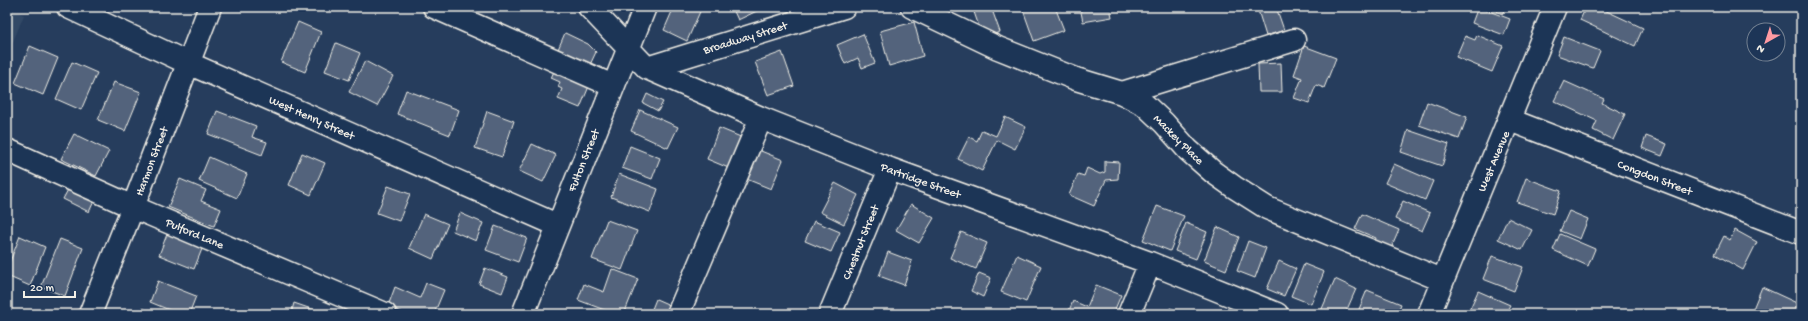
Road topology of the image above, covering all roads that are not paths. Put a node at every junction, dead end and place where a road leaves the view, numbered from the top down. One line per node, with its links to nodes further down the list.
1 (210, 7): 12 (street, Harmon Street)
2 (434, 7): 14 (street)
3 (589, 7): 11 (street, Partridge Street)
4 (645, 7): 11 (street, Fulton Street)
5 (844, 7): 9 (street, Broadway Street)
6 (912, 7): 15 (street, Mackey Place)
7 (1555, 7): 17 (street, West Avenue)
8 (77, 9): 12 (street, West Henry Street)
9 (806, 13): 13 (street, Broadway Street)
10 (1294, 40): 15 (street)
11 (628, 50): 13 (street, Partridge Street); 14 (street, Fulton Street)
12 (188, 63): 20 (street, Harmon Street); 21 (street, West Henry Street)
13 (647, 68): 16 (street, Partridge Street)
14 (613, 86): 21 (street, Fulton Street)
15 (1122, 93): 24 (street, Mackey Place)
16 (761, 118): 19 (street, Partridge Street); 28 (street)
17 (1510, 120): 22 (street, Congdon Street); 24 (street, West Avenue)
18 (7, 150): 20 (street, Pulford Lane)
19 (890, 169): 23 (street, Partridge Street); 29 (street, Chestnut Street)
20 (133, 207): 25 (street, Harmon Street); 26 (street, Pulford Lane)
21 (557, 225): 27 (street, Fulton Street)
22 (1801, 233)
23 (1150, 264): 30 (street); 31 (street, Partridge Street)
24 (1442, 280): 32 (street, West Avenue)
25 (90, 314)
26 (385, 314)
27 (523, 314)
28 (678, 314)
29 (830, 314)
30 (1129, 314)
31 (1277, 314)
32 (1429, 314)

